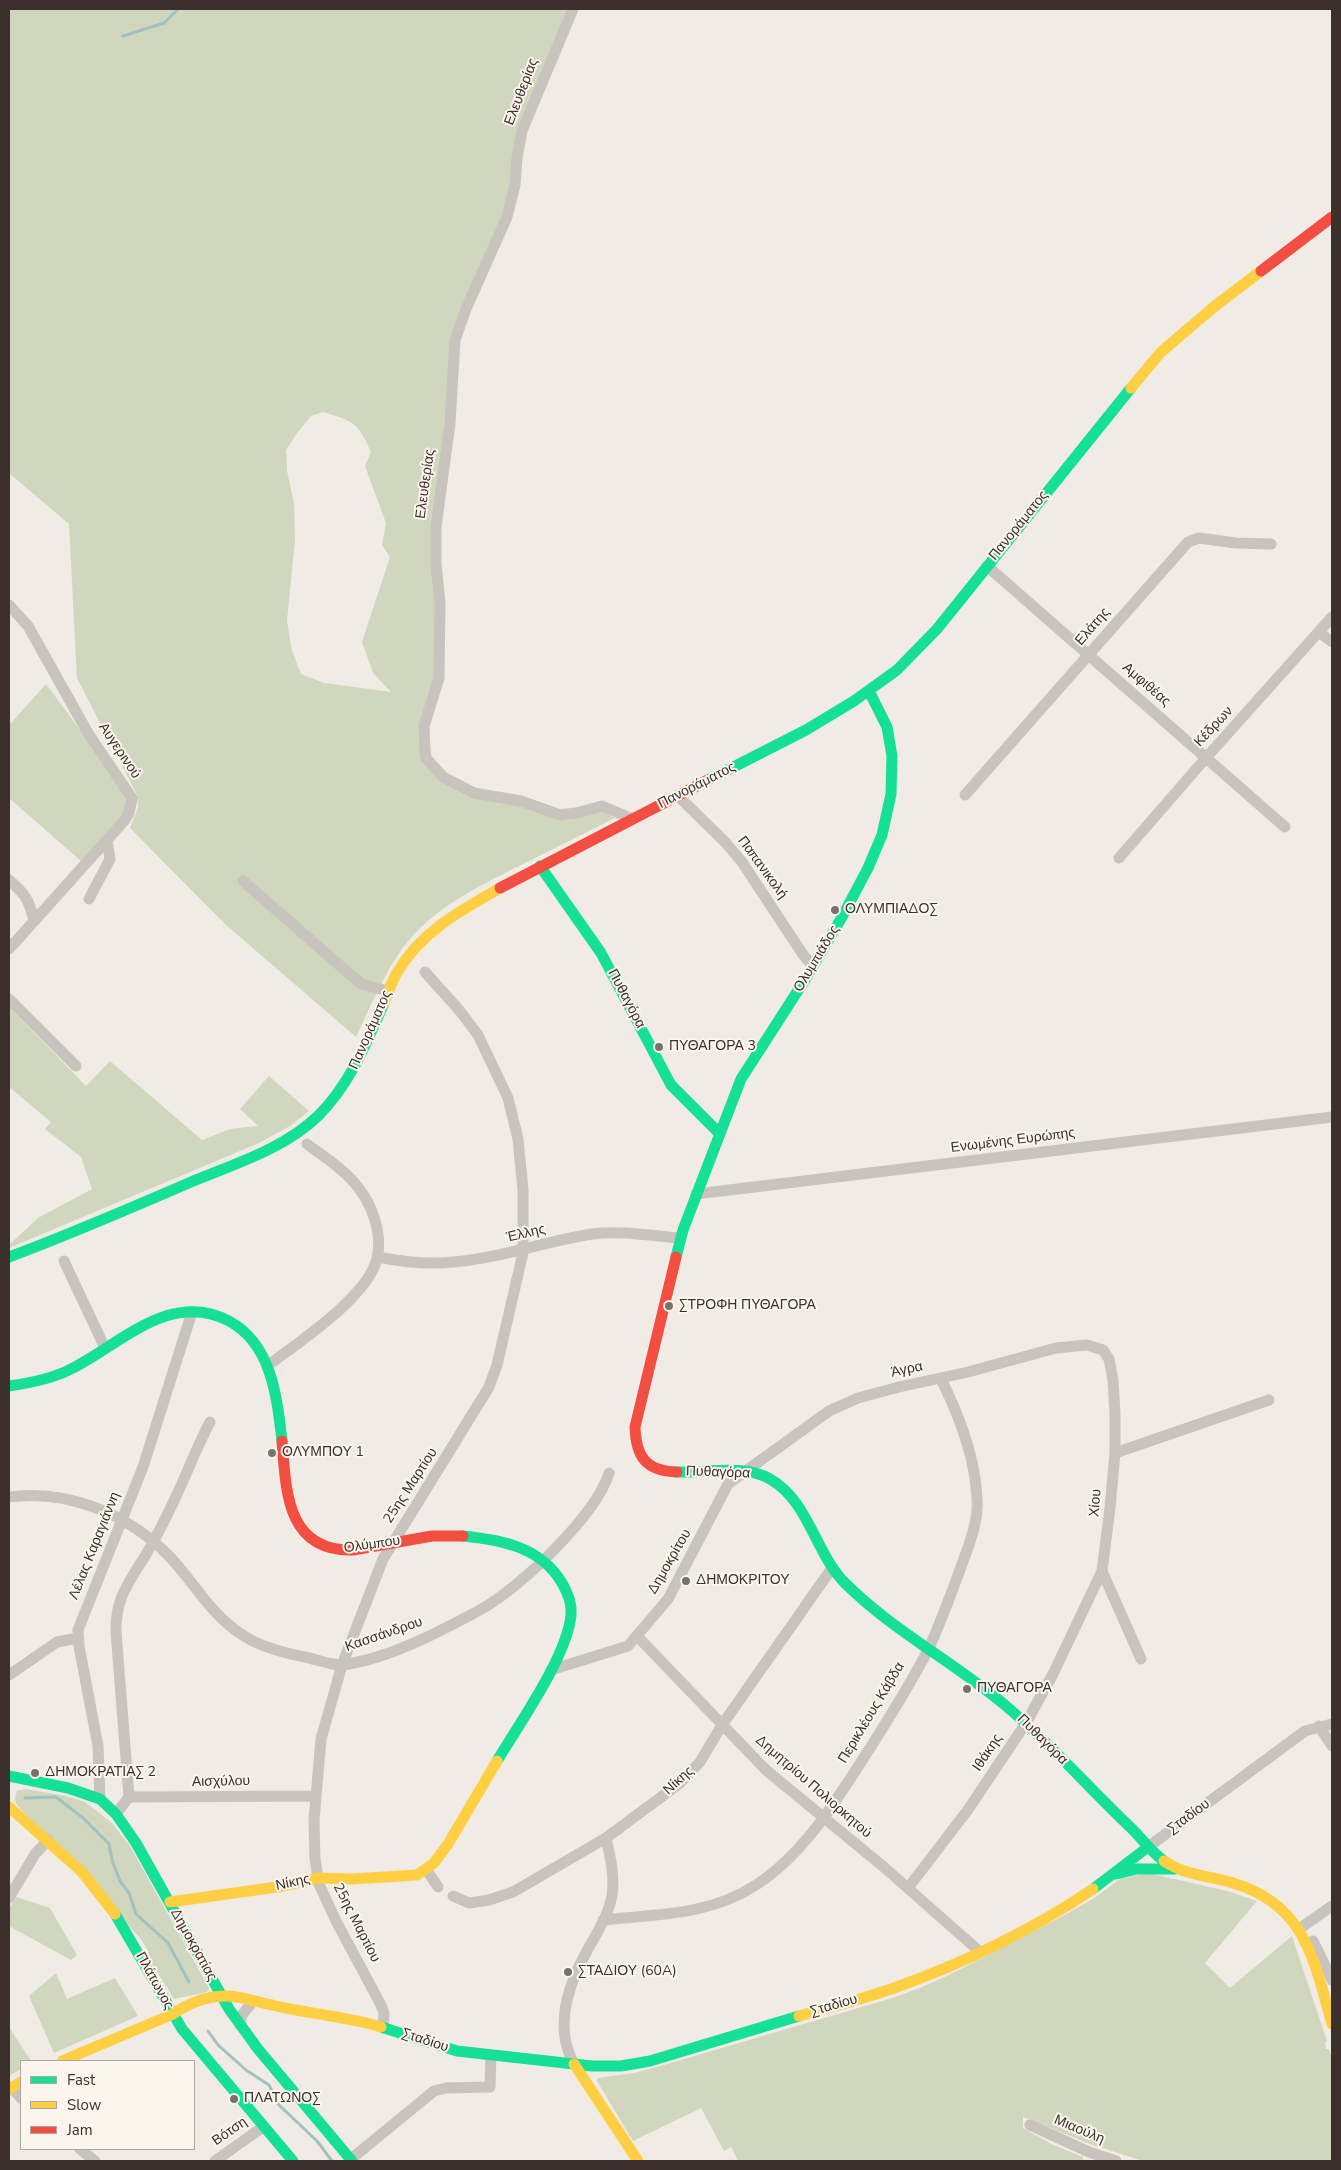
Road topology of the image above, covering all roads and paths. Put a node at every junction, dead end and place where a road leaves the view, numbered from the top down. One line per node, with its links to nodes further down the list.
1 (573, 9): 14 (street, Ελευθερίας)
2 (1332, 216): 4 (street, Πανοράματος)
3 (1271, 544): 9 (street, Ελάτης)
4 (987, 566): 9 (street, Αμφιθέας); 10 (street, Πανοράματος)
5 (9, 605): 16 (street, Αυγερινού)
6 (1332, 617): 7 (street, Κέδρων)
7 (1319, 632): 8 (street); 11 (street, Κέδρων)
8 (1332, 642)
9 (1088, 655): 11 (street, Αμφιθέας); 12 (street, Ελάτης)
10 (869, 691): 13 (street, Πανοράματος); 24 (street, Ολυμπιάδος)
11 (1206, 758): 15 (street, Αμφιθέας); 17 (street, Κέδρων)
12 (965, 795)
13 (678, 796): 14 (street, Πανοράματος); 24 (street, Παπανικολή)
14 (633, 819): 18 (street, Πανοράματος)
15 (1285, 827)
16 (107, 840): 21 (street); 22 (street, Αυγερινού)
17 (1119, 858)
18 (540, 866): 26 (street, Πανοράματος); 30 (street, Πυθαγόρα)
19 (9, 880): 22 (street)
20 (243, 881): 26 (street)
21 (88, 899)
22 (34, 921): 23 (street, Αυγερινού)
23 (9, 949)
24 (813, 966): 30 (street, Ολυμπιάδος)
25 (425, 972): 34 (street, 25ης Μαρτίου)
26 (388, 991): 35 (street, Πανοράματος)
27 (9, 999): 28 (street)
28 (76, 1066)
29 (1332, 1117): 32 (street, Ενωμένης Ευρώπης)
30 (719, 1133): 32 (street, Πυθαγόρα)
31 (307, 1144): 36 (street)
32 (696, 1194): 33 (street, Πυθαγόρα)
33 (680, 1238): 34 (street, Έλλης); 47 (street, Πυθαγόρα)
34 (524, 1248): 36 (street, Έλλης); 52 (street, 25ης Μαρτίου)
35 (9, 1257)
36 (378, 1257): 41 (street)
37 (64, 1261): 40 (street)
38 (192, 1312): 40 (street, Ολύμπου); 41 (street, Ολύμπου); 50 (street, Λέλας Καραγιάννη)
39 (1097, 1347): 42 (street, Άγρα); 46 (street, Χίου)
40 (105, 1348): 43 (street, Ολύμπου)
41 (267, 1366): 52 (street, Ολύμπου)
42 (941, 1379): 47 (street, Άγρα); 58 (street, Περικλέους Κάβδα)
43 (9, 1386)
44 (1269, 1400): 46 (street)
45 (210, 1422): 51 (street)
46 (1115, 1453): 55 (street, Χίου)
47 (742, 1473): 54 (street, Πυθαγόρα); 56 (street, Δημοκρίτου)
48 (609, 1474): 53 (street, Κασσάνδρου)
49 (9, 1497): 50 (street, Κασσάνδρου)
50 (122, 1521): 51 (street, Κασσάνδρου); 57 (street, Λέλας Καραγιάννη)
51 (153, 1542): 60 (street, Κασσάνδρου); 70 (street)
52 (393, 1542): 53 (street, Ολύμπου); 60 (street, 25ης Μαρτίου)
53 (543, 1559): 60 (street, Κασσάνδρου); 61 (street, Ολύμπου)
54 (832, 1568): 58 (street, Πυθαγόρα); 65 (street, Νίκης)
55 (1102, 1571): 59 (street); 63 (street, Ιθάκης)
56 (636, 1636): 61 (street, Δημοκρίτου); 65 (street, Δημητρίου Πολιορκητού)
57 (78, 1638): 62 (street); 71 (street, Λέλας Καραγιάννη)
58 (928, 1648): 63 (street, Πυθαγόρα); 74 (street, Περικλέους Κάβδα)
59 (1142, 1659)
60 (342, 1664): 69 (street, 25ης Μαρτίου)
61 (551, 1670): 79 (street, Ολύμπου)
62 (9, 1675)
63 (1026, 1723): 77 (street, Πυθαγόρα); 83 (street, Ιθάκης)
64 (1332, 1724): 66 (street, Σταδίου)
65 (722, 1725): 74 (street, Δημητρίου Πολιορκητού); 75 (street, Νίκης)
66 (1319, 1726): 67 (street); 77 (street, Σταδίου)
67 (1332, 1746)
68 (9, 1776): 71 (street, Δημοκρατίας)
69 (315, 1796): 70 (street, Αισχύλου); 81 (street, 25ης Μαρτίου)
70 (129, 1797): 73 (street)
71 (100, 1799): 73 (street, Δημοκρατίας)
72 (9, 1807): 76 (street, Πλάτωνος)
73 (116, 1814): 86 (street, Δημοκρατίας)
74 (822, 1818): 83 (street, Δημητρίου Πολιορκητού); 88 (street, Περικλέους Κάβδα)
75 (606, 1838): 84 (street, Νίκης); 88 (street)
76 (48, 1840): 85 (street); 95 (street, Πλάτωνος)
77 (1148, 1847): 78 (street, Πυθαγόρα); 80 (street, Σταδίου)
78 (1175, 1869): 80 (street); 89 (street, Πυθαγόρα)
79 (421, 1872): 81 (street, Νίκης); 82 (street)
80 (1108, 1877): 90 (street, Σταδίου)
81 (318, 1878): 86 (street, Νίκης); 98 (street, 25ης Μαρτίου)
82 (438, 1887)
83 (908, 1888): 90 (street, Δημητρίου Πολιορκητού)
84 (453, 1896)
85 (9, 1898)
86 (170, 1902): 92 (street, Δημοκρατίας)
87 (1332, 1906): 89 (street)
88 (603, 1920): 101 (street)
89 (1301, 1927): 91 (street); 96 (street, Πυθαγόρα)
90 (979, 1951): 101 (street, Σταδίου)
91 (1332, 1980)
92 (224, 2001): 93 (street, Σταδίου); 94 (street, Σταδίου); 95 (street, Σταδίου); 97 (street, Δημοκρατίας)
93 (271, 2005): 94 (street, Σταδίου); 98 (street, Σταδίου)
94 (250, 2006): 97 (street)
95 (173, 2014): 100 (street, Σταδίου); 105 (street, Πλάτωνος)
96 (1332, 2024)
97 (240, 2025): 107 (street, Δημοκρατίας)
98 (383, 2028): 99 (street, Σταδίου)
99 (491, 2056): 101 (street, Σταδίου); 107 (street)
100 (64, 2060)
101 (574, 2064): 111 (street)
102 (10, 2088): 103 (street)
103 (20, 2097)
104 (1030, 2125): 112 (street, Μιαούλη)
105 (263, 2127): 109 (street, Βότση); 110 (street, Πλάτωνος)
106 (81, 2150): 108 (street)
107 (351, 2160)
108 (95, 2161)
109 (215, 2161)
110 (294, 2161)
111 (638, 2161)
112 (1116, 2161)

